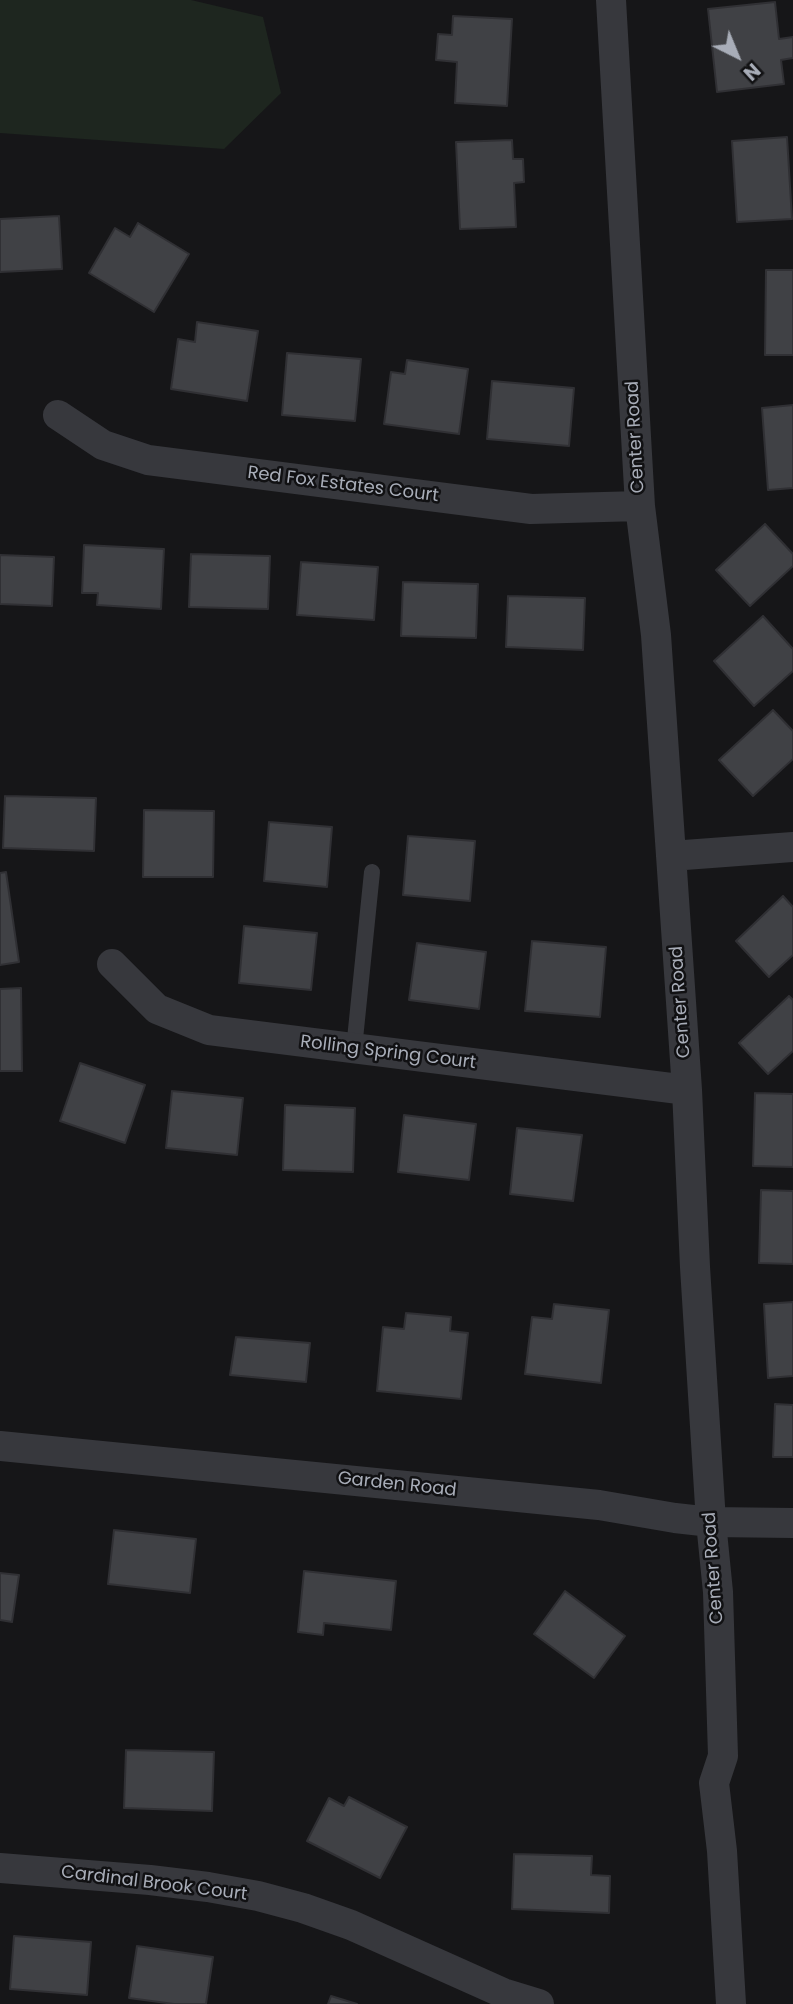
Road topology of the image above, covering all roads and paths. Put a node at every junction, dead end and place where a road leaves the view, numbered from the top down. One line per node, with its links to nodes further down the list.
1 (611, 0): 3 (street, Center Road)
2 (58, 415): 3 (street, Red Fox Estates Court)
3 (640, 506): 5 (street, Center Road)
4 (793, 847): 5 (street)
5 (671, 856): 9 (street, Center Road)
6 (372, 872): 8 (lane)
7 (112, 964): 8 (street, Rolling Spring Court)
8 (354, 1049): 9 (street, Rolling Spring Court)
9 (687, 1090): 11 (street, Center Road)
10 (0, 1446): 11 (street, Garden Road)
11 (711, 1522): 12 (street, Garden Road); 15 (street, Center Road)
12 (793, 1523)
13 (0, 1868): 14 (street, Cardinal Brook Court)
14 (539, 2004)
15 (731, 2004)

